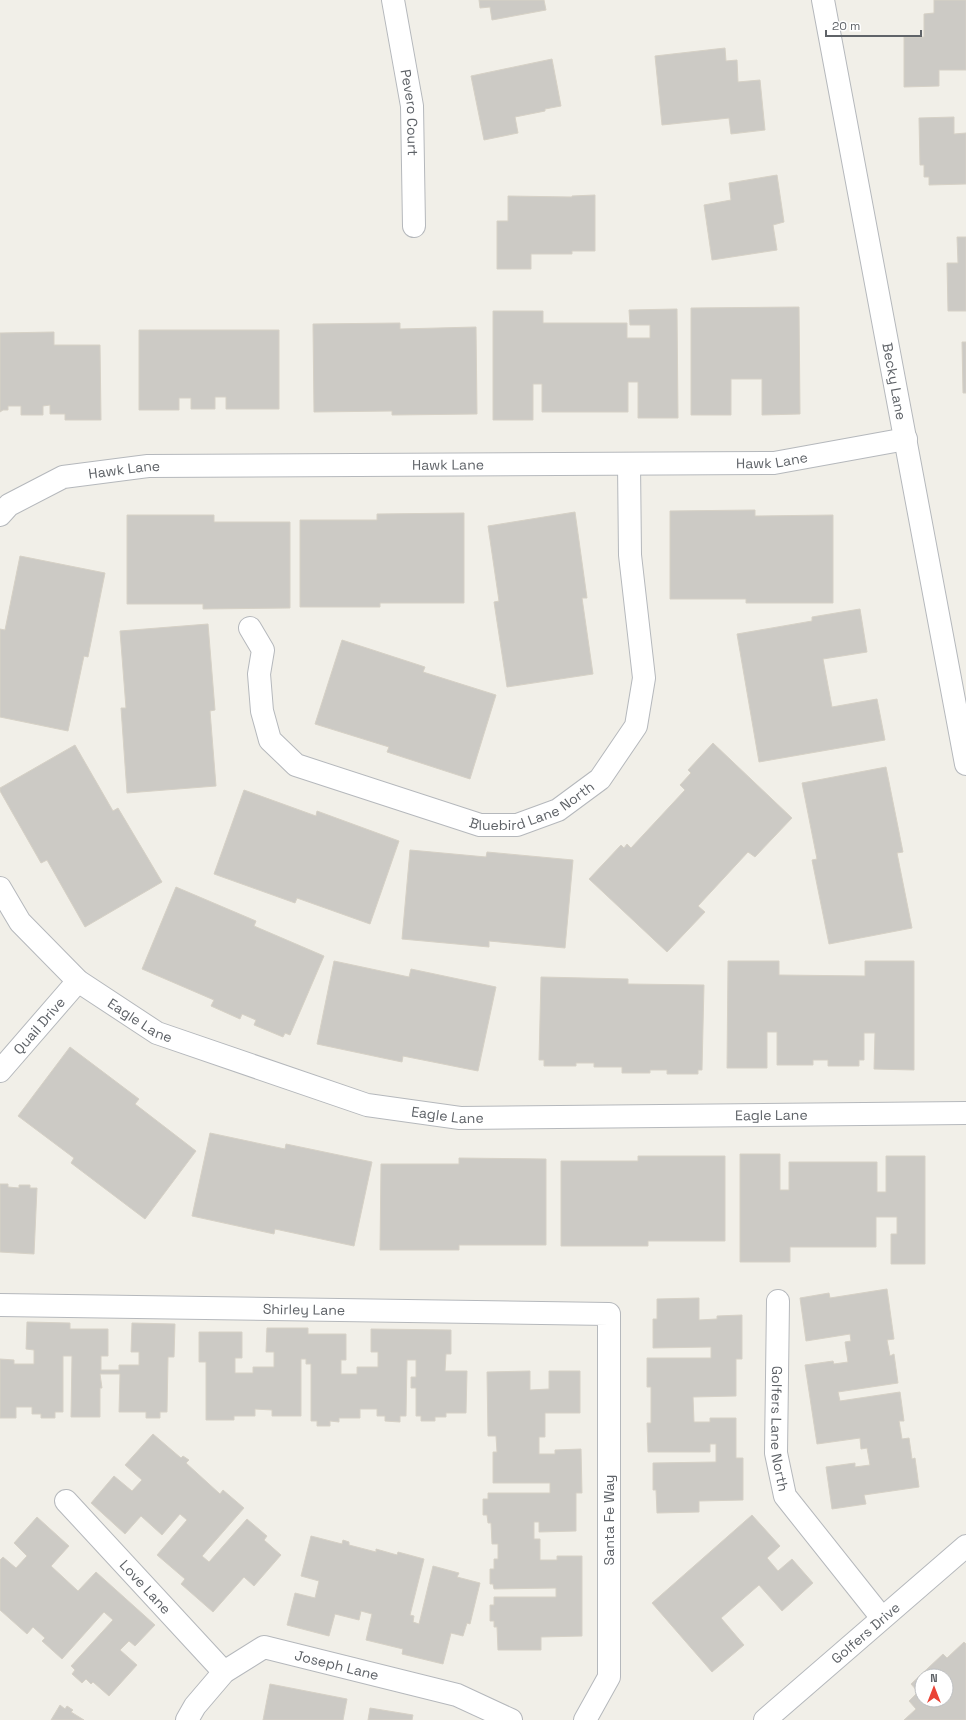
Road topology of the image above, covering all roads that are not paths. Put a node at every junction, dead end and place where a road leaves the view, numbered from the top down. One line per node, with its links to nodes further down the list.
1 (393, 0): 3 (street, Pevero Court)
2 (823, 0): 4 (street, Becky Lane)
3 (414, 226)
4 (906, 439): 5 (street, Hawk Lane); 8 (street, Becky Lane)
5 (629, 464): 6 (street, Hawk Lane); 7 (street, Bluebird Lane North)
6 (0, 515)
7 (250, 628)
8 (966, 764)
9 (0, 888): 10 (street, Eagle Lane)
10 (78, 981): 11 (street, Quail Drive); 12 (street, Eagle Lane)
11 (0, 1071)
12 (966, 1113)
13 (778, 1301): 18 (street, Golfers Lane North)
14 (0, 1305): 15 (street, Shirley Lane)
15 (609, 1314): 22 (street, Santa Fe Way)
16 (66, 1502): 19 (street, Love Lane)
17 (966, 1546): 18 (street, Golfers Drive)
18 (882, 1618): 23 (street, Golfers Drive)
19 (224, 1672): 20 (street, Joseph Lane); 21 (street, Joseph Lane)
20 (187, 1720)
21 (511, 1720)
22 (585, 1720)
23 (765, 1720)

